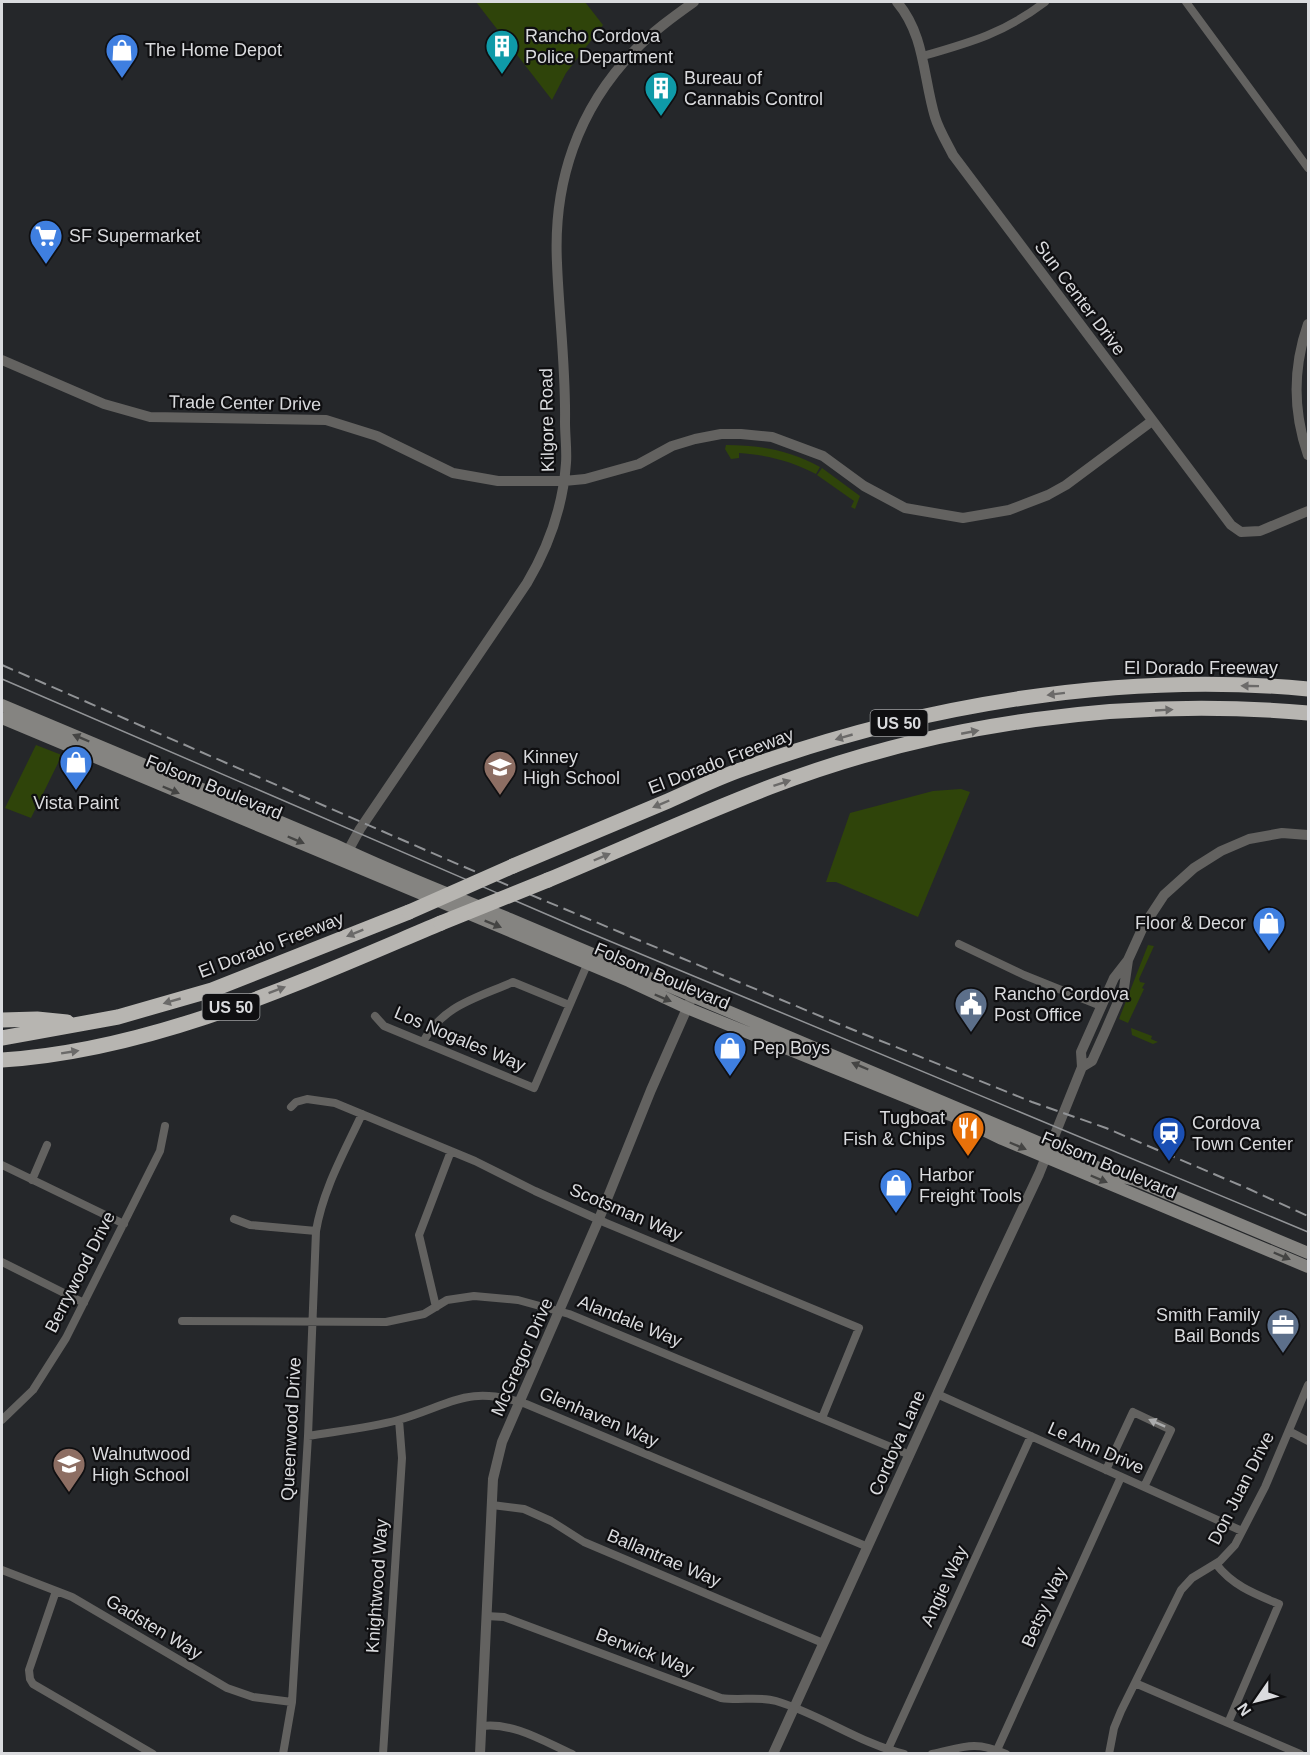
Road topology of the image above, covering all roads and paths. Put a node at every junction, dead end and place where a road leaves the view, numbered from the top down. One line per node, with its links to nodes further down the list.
1 (694, 2): 11 (street, Kilgore Road)
2 (897, 2): 5 (street, Sun Center Drive)
3 (1045, 2): 5 (street)
4 (1186, 2): 6 (street)
5 (923, 57): 9 (street, Sun Center Drive)
6 (1308, 168)
7 (1308, 324): 10 (street)
8 (2, 360): 11 (street, Trade Center Drive)
9 (1152, 421): 11 (street, Trade Center Drive); 12 (street, Sun Center Drive)
10 (1308, 455)
11 (564, 481): 20 (street, Kilgore Road)
12 (1308, 511)
13 (1308, 689): 30 (highway, El Dorado Freeway / US 50, one-way to 30, bridge)
14 (2, 705): 18 (main road, Folsom Boulevard, one-way to 14)
15 (1308, 713): 33 (highway, US 50, one-way to 15, bridge)
16 (2, 718): 17 (main road)
17 (118, 764): 18 (main road); 20 (main road, Folsom Boulevard, one-way to 20)
18 (150, 768): 20 (main road, Folsom Boulevard)
19 (1308, 835): 23 (street)
20 (345, 856): 22 (main road, Folsom Boulevard)
21 (959, 944): 27 (street)
22 (589, 959): 25 (main road, Folsom Boulevard); 26 (street, Los Nogales Way)
23 (1128, 960): 24 (street); 27 (street)
24 (1128, 976): 27 (street); 34 (street)
25 (690, 1002): 35 (main road, Folsom Boulevard); 36 (main road, Folsom Boulevard, one-way to 25); 47 (street, McGregor Drive)
26 (569, 1005): 32 (street); 32 (street, Los Nogales Way)
27 (1101, 1006): 34 (street)
28 (375, 1016): 32 (street, Los Nogales Way)
29 (2, 1020): 30 (highway)
30 (88, 1024): 31 (highway, El Dorado Freeway / US 50)
31 (2, 1038)
32 (423, 1042)
33 (5, 1061)
34 (1087, 1064): 42 (street, Cordova Lane)
35 (875, 1086): 36 (main road); 42 (main road, Folsom Boulevard, one-way to 42)
36 (920, 1091): 42 (main road, Folsom Boulevard)
37 (291, 1107): 38 (street, Scotsman Way)
38 (362, 1114): 41 (street, Scotsman Way); 49 (street, Queenwood Drive)
39 (165, 1126): 48 (street, Berrywood Drive)
40 (47, 1145): 44 (street)
41 (452, 1151): 47 (street, Scotsman Way); 55 (street)
42 (1047, 1151): 45 (main road, Folsom Boulevard, one-way to 45); 50 (main road, Folsom Boulevard); 60 (street, Cordova Lane)
43 (2, 1165): 44 (street)
44 (32, 1180): 48 (street)
45 (1189, 1218): 50 (main road); 53 (main road, Folsom Boulevard, one-way to 53)
46 (234, 1219): 49 (street)
47 (599, 1219): 56 (street, McGregor Drive); 62 (street, Scotsman Way)
48 (124, 1224): 54 (street, Berrywood Drive)
49 (316, 1231): 58 (street, Queenwood Drive)
50 (1274, 1238): 51 (main road, Folsom Boulevard)
51 (1308, 1253)
52 (2, 1262): 54 (street)
53 (1308, 1267)
54 (84, 1303): 63 (street, Berrywood Drive)
55 (436, 1308): 56 (street, Alandale Way); 58 (street, Alandale Way)
56 (560, 1311): 61 (street, McGregor Drive); 62 (street, Alandale Way)
57 (182, 1321): 58 (street, Alandale Way)
58 (313, 1323): 66 (street, Queenwood Drive)
59 (1308, 1384): 65 (street, Don Juan Drive)
60 (937, 1394): 67 (street, Le Ann Drive); 69 (street, Cordova Lane)
61 (521, 1402): 64 (street, Glenhaven Way); 73 (street, McGregor Drive); 75 (street, Glenhaven Way)
62 (822, 1418): 69 (street, Alandale Way)
63 (2, 1420)
64 (399, 1420): 66 (street, Glenhaven Way); 91 (street, Knightwood Way)
65 (1289, 1431): 68 (street); 74 (street, Don Juan Drive)
66 (308, 1436): 82 (street, Queenwood Drive)
67 (1031, 1436): 70 (street, Le Ann Drive); 86 (street, Angie Way)
68 (1308, 1441)
69 (910, 1455): 75 (street, Cordova Lane)
70 (1106, 1470): 71 (street, Le Ann Drive); 72 (street, one-way to 70)
71 (1121, 1477): 72 (street, Le Ann Drive); 88 (street, Betsy Way)
72 (1144, 1487): 74 (street, Le Ann Drive)
73 (492, 1505): 79 (street, McGregor Drive); 80 (street, Ballantrae Way)
74 (1242, 1531): 76 (street, Don Juan Drive)
75 (868, 1547): 80 (street, Cordova Lane)
76 (1216, 1564): 81 (street, Don Juan Drive); 84 (street)
77 (2, 1570): 78 (street, Gadsten Way)
78 (56, 1591): 82 (street, Gadsten Way); 89 (street)
79 (486, 1616): 83 (street, Berwick Way); 85 (street, McGregor Drive)
80 (823, 1643): 83 (street, Cordova Lane)
81 (1135, 1683): 84 (street); 97 (street, Don Juan Drive)
82 (292, 1702): 90 (street, Queenwood Drive)
83 (794, 1708): 86 (street, Berwick Way); 94 (street, Cordova Lane)
84 (1228, 1723): 98 (street)
85 (482, 1726): 92 (street, McGregor Drive); 93 (street)
86 (888, 1749): 95 (street, Berwick Way)
87 (947, 1752): 88 (street); 96 (street)
88 (1001, 1752)
89 (153, 1754)
90 (283, 1754)
91 (383, 1754)
92 (480, 1754)
93 (572, 1754)
94 (773, 1754)
95 (904, 1754)
96 (932, 1754)
97 (1109, 1754)
98 (1300, 1754)

